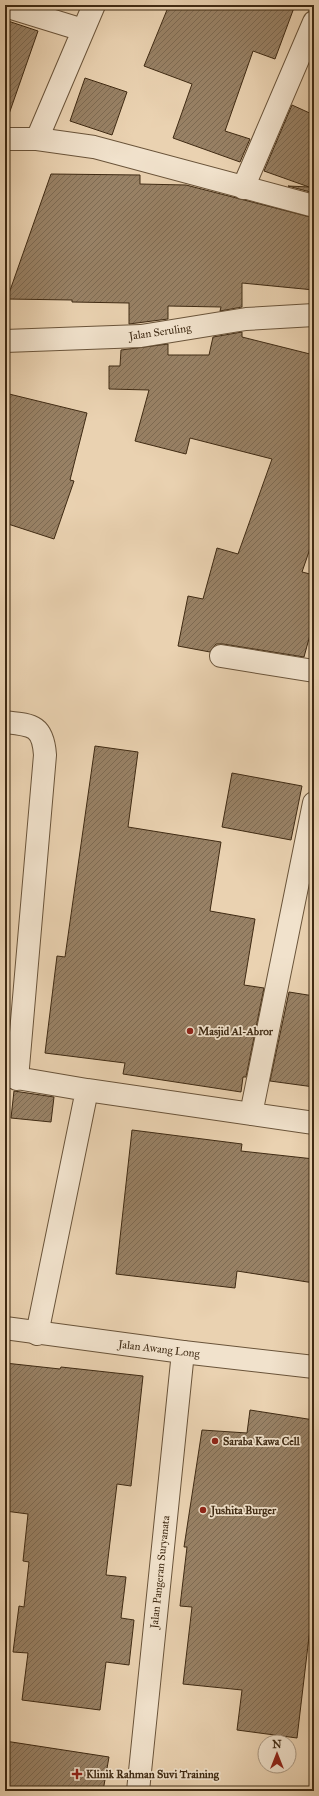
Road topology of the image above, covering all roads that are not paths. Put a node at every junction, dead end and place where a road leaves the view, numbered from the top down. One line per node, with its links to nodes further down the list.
1 (94, 5): 4 (street)
2 (5, 6): 4 (street)
3 (314, 22): 7 (street)
4 (83, 30): 6 (street)
5 (5, 138): 6 (street)
6 (37, 138): 7 (street)
7 (243, 188): 8 (street)
8 (314, 206)
9 (314, 315): 10 (street, Jalan Seruling)
10 (5, 341)
11 (221, 656): 12 (street)
12 (314, 671)
13 (5, 722): 15 (street)
14 (314, 803): 17 (street)
15 (11, 1078): 16 (street)
16 (87, 1090): 17 (street); 20 (street)
17 (251, 1114): 18 (street)
18 (314, 1123)
19 (5, 1328): 20 (street, Jalan Awang Long)
20 (37, 1334): 21 (street, Jalan Awang Long)
21 (183, 1352): 22 (street, Jalan Awang Long); 23 (street, Jalan Pangeran Suryanata)
22 (314, 1367)
23 (138, 1791)

